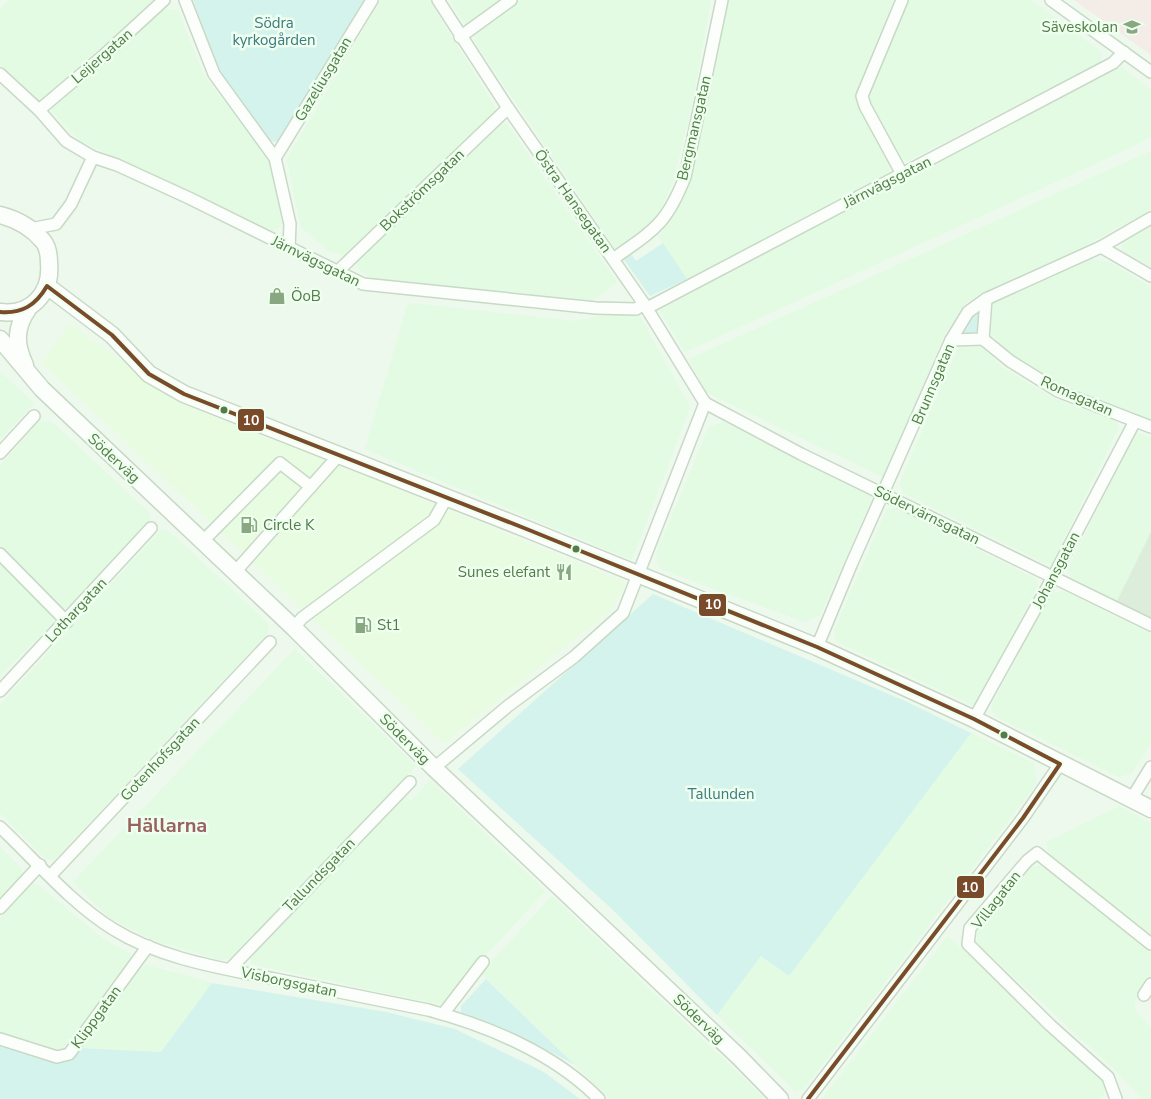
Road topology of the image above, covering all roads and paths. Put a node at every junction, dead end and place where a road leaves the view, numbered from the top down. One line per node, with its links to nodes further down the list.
1 (164, 0): 14 (street, Leijergatan)
2 (185, 0): 16 (street)
3 (372, 0): 16 (street, Gazeliusgatan)
4 (438, 0): 9 (street, Östra Hansegatan)
5 (511, 0): 9 (street)
6 (722, 0): 23 (street, Bergmansgatan)
7 (902, 0): 17 (street)
8 (1051, 0): 10 (street)
9 (460, 37): 13 (street, Östra Hansegatan)
10 (1124, 52): 11 (street); 17 (street, Järnvägsgatan)
11 (1151, 72)
12 (0, 74): 14 (street, Järnvägsgatan)
13 (508, 108): 23 (street, Östra Hansegatan); 24 (street, Bokströmsgatan)
14 (39, 110): 15 (street, Järnvägsgatan)
15 (93, 157): 20 (street); 22 (street, Järnvägsgatan)
16 (275, 158): 22 (street)
17 (902, 174): 28 (street, Järnvägsgatan)
18 (4, 213): 20 (main road)
19 (1151, 218): 21 (street, Brunnsgatan)
20 (30, 229): 26 (main road)
21 (1101, 247): 25 (street); 27 (street, Brunnsgatan)
22 (290, 248): 24 (street, Järnvägsgatan)
23 (613, 259): 28 (street, Östra Hansegatan)
24 (337, 272): 28 (street, Järnvägsgatan)
25 (1151, 276)
26 (47, 286): 29 (main road, Söderväg); 40 (main road)
27 (986, 299): 32 (street); 33 (street, Brunnsgatan)
28 (646, 306): 35 (street, Östra Hansegatan)
29 (28, 309): 30 (main road); 34 (main road, Söderväg)
30 (0, 312)
31 (0, 339): 34 (main road, Söderväg)
32 (983, 339): 33 (street); 37 (street, Romagatan)
33 (951, 340): 42 (street, Brunnsgatan)
34 (32, 378): 45 (main road, Söderväg)
35 (705, 404): 42 (street, Södervärnsgatan); 48 (street)
36 (34, 416): 39 (street)
37 (1135, 421): 38 (street, Romagatan); 49 (street, Johansgatan)
38 (1151, 427)
39 (0, 453)
40 (339, 455): 41 (street); 43 (main road)
41 (311, 487): 45 (street); 47 (street)
42 (884, 493): 49 (street, Södervärnsgatan); 54 (street, Brunnsgatan)
43 (447, 497): 48 (main road); 52 (street)
44 (151, 528): 50 (street, Lothargatan)
45 (202, 542): 47 (main road, Söderväg)
46 (0, 554): 50 (street)
47 (235, 572): 52 (main road, Söderväg)
48 (638, 576): 54 (main road); 59 (street)
49 (1053, 577): 51 (street, Södervärnsgatan); 56 (street, Johansgatan)
50 (66, 622): 55 (street, Lothargatan)
51 (1151, 624)
52 (294, 628): 59 (main road, Söderväg)
53 (270, 642): 65 (street, Gotenhofsgatan)
54 (817, 646): 56 (main road)
55 (0, 691)
56 (974, 719): 57 (main road)
57 (1060, 764): 61 (main road); 77 (street)
58 (1151, 767): 61 (street)
59 (434, 768): 76 (main road, Söderväg)
60 (410, 782): 70 (street, Tallundsgatan)
61 (1132, 798): 62 (main road)
62 (1151, 809)
63 (0, 827): 64 (street, Visborgsgatan)
64 (40, 865): 65 (street, Visborgsgatan); 66 (street)
65 (51, 876): 68 (street, Visborgsgatan)
66 (0, 908)
67 (1151, 944): 78 (street, Villagatan)
68 (148, 946): 70 (street, Visborgsgatan); 74 (street, Klippgatan)
69 (484, 962): 73 (street)
70 (230, 969): 73 (street, Visborgsgatan)
71 (1151, 984): 72 (street)
72 (1144, 995)
73 (443, 1014): 75 (street, Visborgsgatan)
74 (0, 1039)
75 (599, 1099)
76 (780, 1099)
77 (808, 1099)
78 (1116, 1099)

